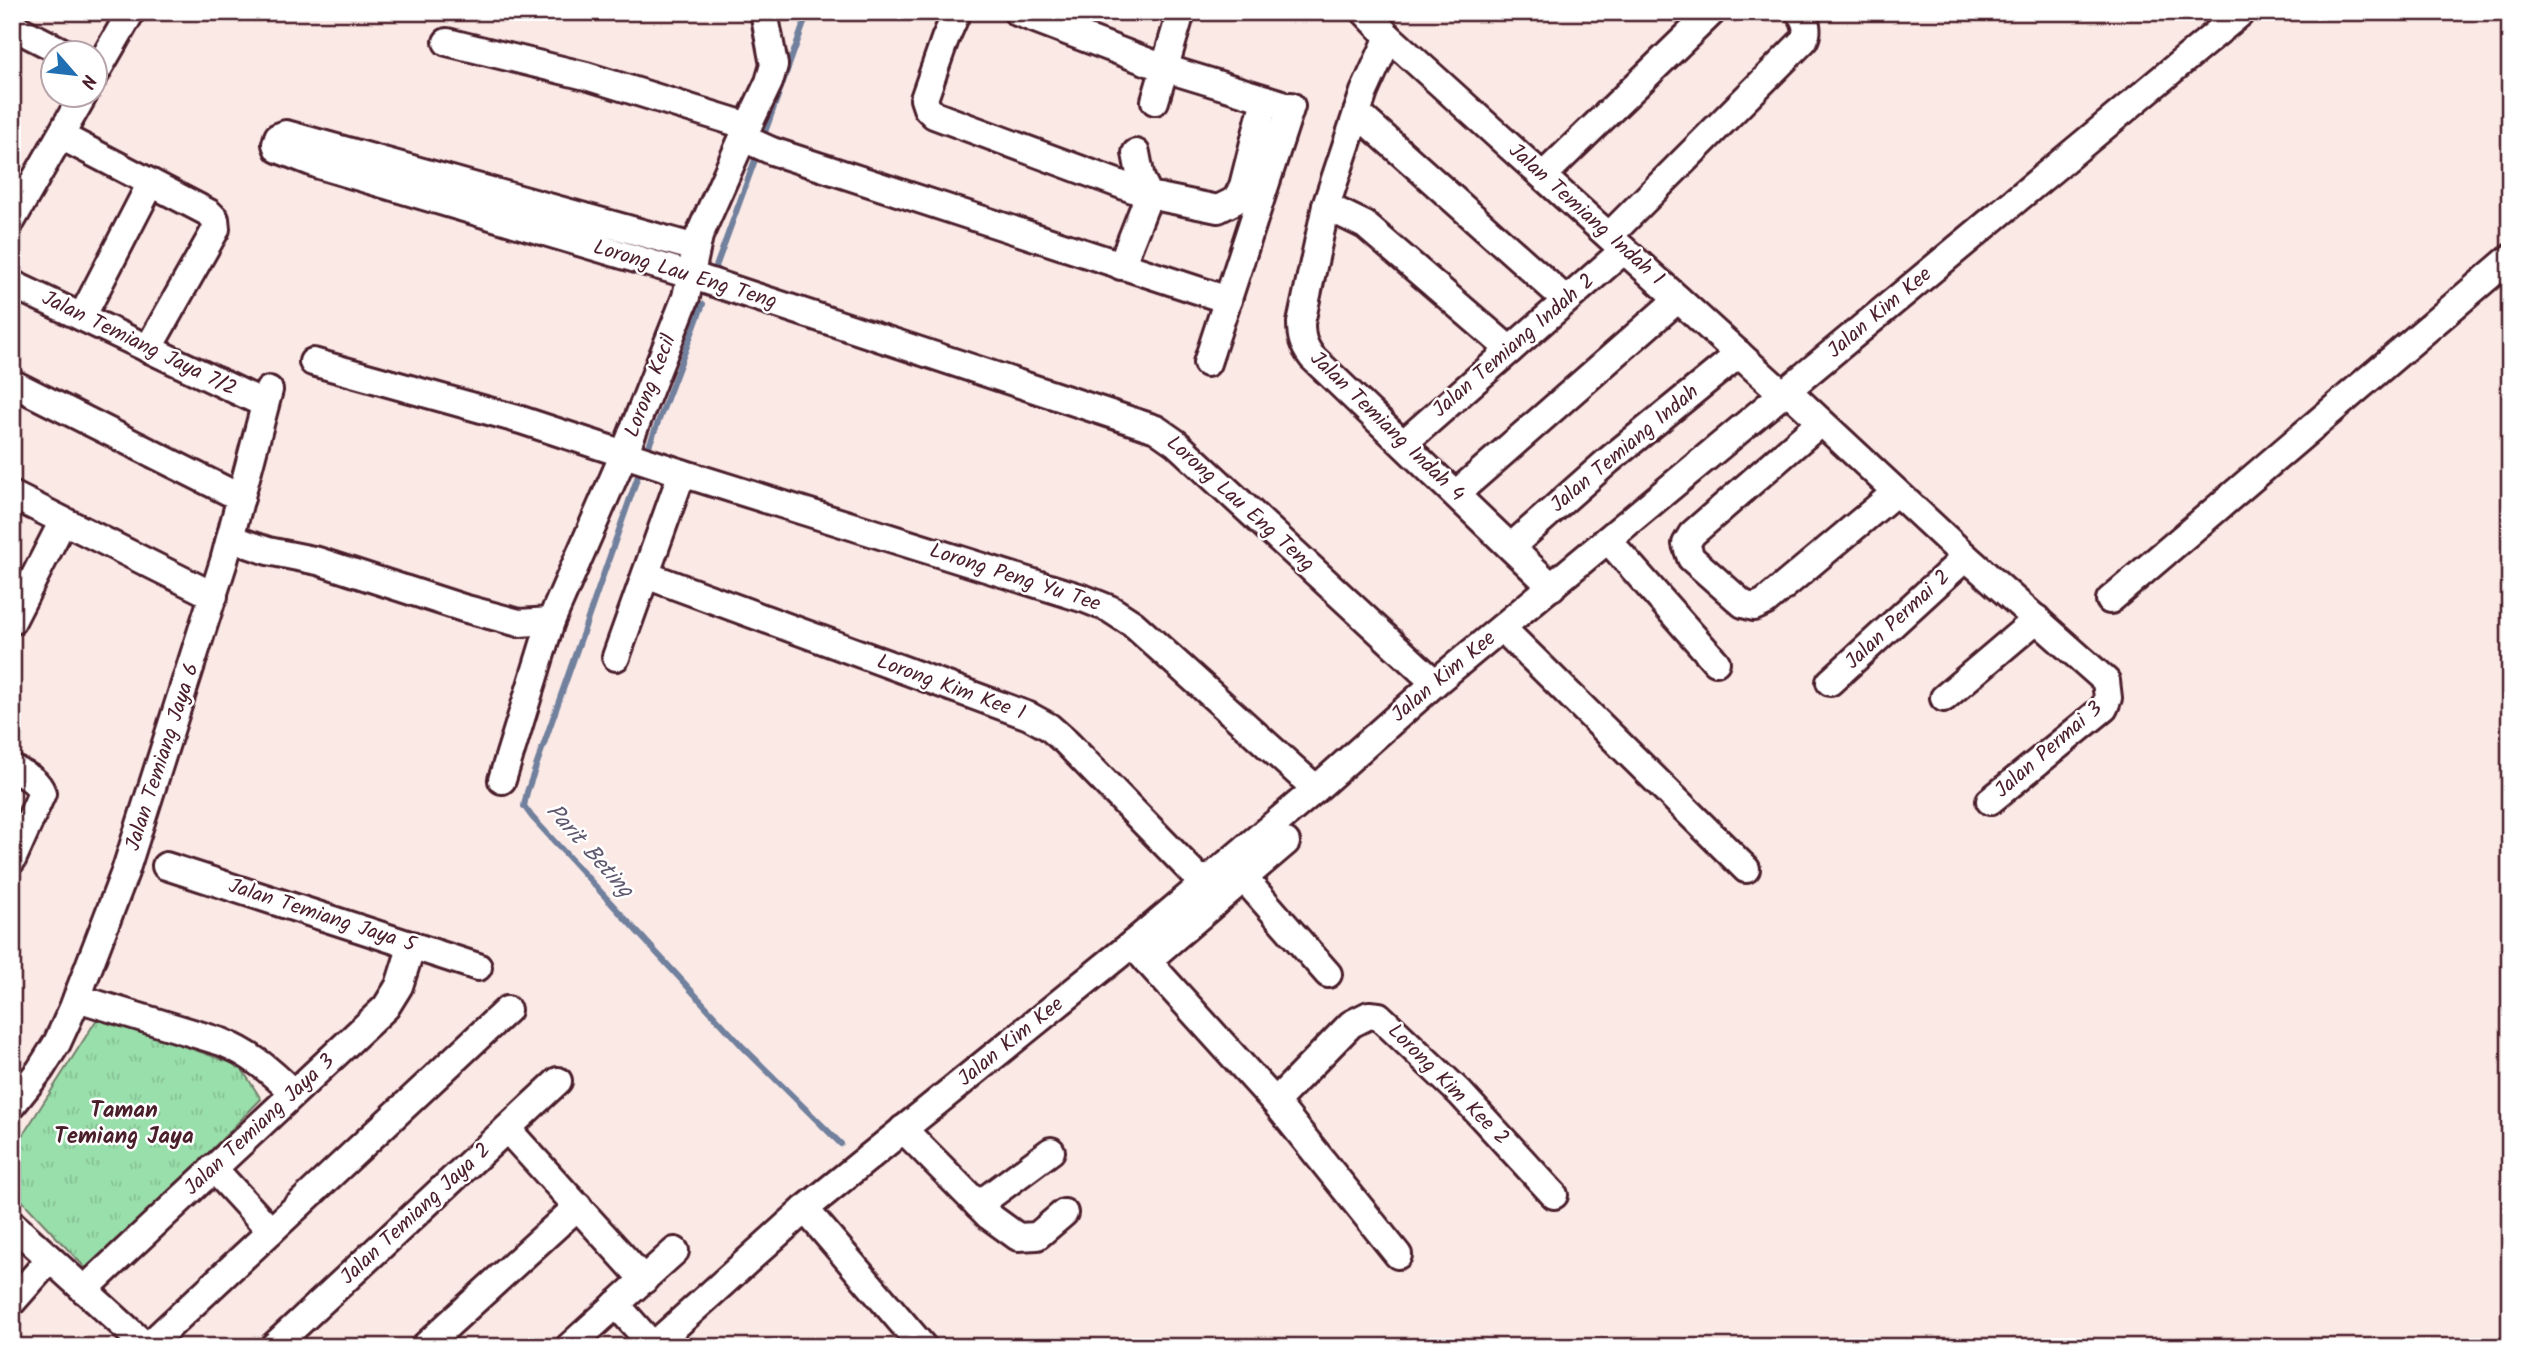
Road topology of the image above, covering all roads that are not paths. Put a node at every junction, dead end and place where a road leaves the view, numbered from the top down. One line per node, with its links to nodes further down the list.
1 (131, 12): 15 (street)
2 (764, 12): 13 (street); 22 (street, Lorong Kecil)
3 (957, 12): 26 (street)
4 (1017, 12): 16 (street)
5 (1181, 12): 16 (street)
6 (1365, 12): 11 (street, Jalan Temiang Indah 1)
7 (1712, 12): 24 (street)
8 (2229, 16): 45 (street, Jalan Kim Kee)
9 (1802, 20): 29 (street, Jalan Temiang Indah 2)
10 (12, 26): 12 (street)
11 (1389, 37): 20 (street, Jalan Temiang Indah 4); 24 (street, Jalan Temiang Indah 1)
12 (38, 39)
13 (754, 41)
14 (447, 42): 22 (street)
15 (108, 51)
16 (1164, 68): 17 (street); 18 (street)
17 (1155, 101)
18 (1278, 103): 26 (street); 36 (street)
19 (76, 108): 21 (street)
20 (1357, 113): 27 (street, Jalan Temiang Indah 4); 37 (street)
21 (61, 136): 25 (street); 28 (street)
22 (755, 140): 30 (street, Lorong Kecil); 32 (street)
23 (1136, 153): 26 (street)
24 (1543, 176): 29 (street, Jalan Temiang Indah 1)
25 (151, 183): 38 (street); 39 (street)
26 (1149, 195): 32 (street)
27 (1326, 206): 40 (street); 48 (street, Jalan Temiang Indah 4)
28 (12, 219)
29 (1616, 243): 35 (street, Jalan Temiang Indah 1); 37 (street, Jalan Temiang Indah 2)
30 (696, 248): 33 (street, Lorong Kecil); 33 (street, Lorong Lau Eng Teng)
31 (2510, 258): 62 (street)
32 (1121, 266): 36 (street)
33 (705, 280): 49 (street, Lorong Kecil); 70 (street, Lorong Lau Eng Teng)
34 (12, 284): 38 (street, Jalan Temiang Jaya 7/2)
35 (1678, 299): 41 (street, Jalan Temiang Indah 1); 51 (street)
36 (1228, 300): 43 (street)
37 (1566, 300): 40 (street, Jalan Temiang Indah 2)
38 (82, 317): 39 (street, Jalan Temiang Jaya 7/2)
39 (148, 349): 46 (street, Jalan Temiang Jaya 7/2)
40 (1510, 350): 48 (street, Jalan Temiang Indah 2)
41 (1739, 354): 45 (street, Jalan Temiang Indah 1); 57 (street, Jalan Temiang Indah)
42 (313, 362): 49 (street, Lorong Peng Yu Tee)
43 (1207, 363)
44 (12, 383): 53 (street)
45 (1785, 392): 47 (street, Jalan Temiang Indah 1); 56 (street, Jalan Kim Kee)
46 (267, 397): 53 (street, Jalan Temiang Jaya 6)
47 (1821, 422): 50 (street, Jalan Temiang Indah 1); 50 (street)
48 (1404, 443): 51 (street, Jalan Temiang Indah 4)
49 (652, 463): 59 (street); 65 (street, Lorong Kecil); 75 (street, Lorong Peng Yu Tee)
50 (1896, 492): 58 (street, Jalan Temiang Indah 1)
51 (1457, 493): 57 (street, Jalan Temiang Indah 4)
52 (12, 495): 54 (street)
53 (241, 498): 55 (street, Jalan Temiang Jaya 6)
54 (63, 521): 61 (street); 64 (street)
55 (230, 538): 61 (street, Jalan Temiang Jaya 6); 65 (street)
56 (1608, 540): 60 (street, Jalan Kim Kee); 68 (street)
57 (1512, 546): 60 (street, Jalan Temiang Indah 4)
58 (1966, 557): 63 (street, Jalan Temiang Indah 1); 69 (street, Jalan Permai 2)
59 (646, 575): 67 (street); 82 (street, Lorong Kim Kee 1)
60 (1552, 587): 66 (street, Jalan Kim Kee)
61 (214, 596): 87 (street, Jalan Temiang Jaya 6)
62 (2110, 600)
63 (2037, 618): 71 (street); 72 (street, Jalan Temiang Indah 1)
64 (12, 621)
65 (551, 621): 74 (street, Lorong Kecil)
66 (1502, 628): 70 (street, Jalan Kim Kee); 80 (street)
67 (616, 657)
68 (1716, 662)
69 (1830, 682)
70 (1434, 683): 75 (street, Jalan Kim Kee)
71 (1944, 698)
72 (2108, 698): 76 (street, Jalan Permai 3)
73 (12, 768): 78 (street)
74 (502, 780)
75 (1316, 789): 81 (street, Jalan Kim Kee)
76 (1990, 801)
77 (1286, 842): 81 (street)
78 (12, 860)
79 (166, 866): 83 (street, Jalan Temiang Jaya 5)
80 (1746, 869)
81 (1237, 870): 82 (street, Jalan Kim Kee); 84 (street); 86 (street)
82 (1203, 883): 84 (street, Jalan Kim Kee)
83 (412, 945): 85 (street, Jalan Temiang Jaya 5); 90 (street, Jalan Temiang Jaya 3)
84 (1140, 952): 91 (street); 94 (street, Jalan Kim Kee)
85 (478, 967)
86 (1328, 974)
87 (77, 998): 90 (street); 92 (street, Jalan Temiang Jaya 6)
88 (507, 1010): 103 (street)
89 (558, 1081): 93 (street, Jalan Temiang Jaya 2)
90 (293, 1093): 96 (street, Jalan Temiang Jaya 3)
91 (1275, 1102): 97 (street, Lorong Kim Kee 2); 105 (street)
92 (12, 1105)
93 (507, 1129): 99 (street); 112 (street, Jalan Temiang Jaya 2)
94 (903, 1129): 98 (street); 100 (street, Jalan Kim Kee)
95 (1051, 1151): 98 (street)
96 (213, 1168): 103 (street); 108 (street, Jalan Temiang Jaya 3)
97 (1554, 1195)
98 (978, 1205): 101 (street)
99 (578, 1206): 107 (street); 113 (street)
100 (805, 1209): 115 (street, Jalan Kim Kee); 116 (street)
101 (1064, 1213)
102 (12, 1224): 106 (street)
103 (271, 1231): 111 (street)
104 (675, 1251): 107 (street)
105 (1398, 1255)
106 (50, 1259): 108 (street); 109 (street)
107 (644, 1280): 110 (street)
108 (84, 1290): 111 (street)
109 (12, 1302)
110 (616, 1304): 114 (street); 115 (street)
111 (147, 1347)
112 (274, 1347)
113 (424, 1347)
114 (569, 1347)
115 (653, 1347)
116 (923, 1347)

